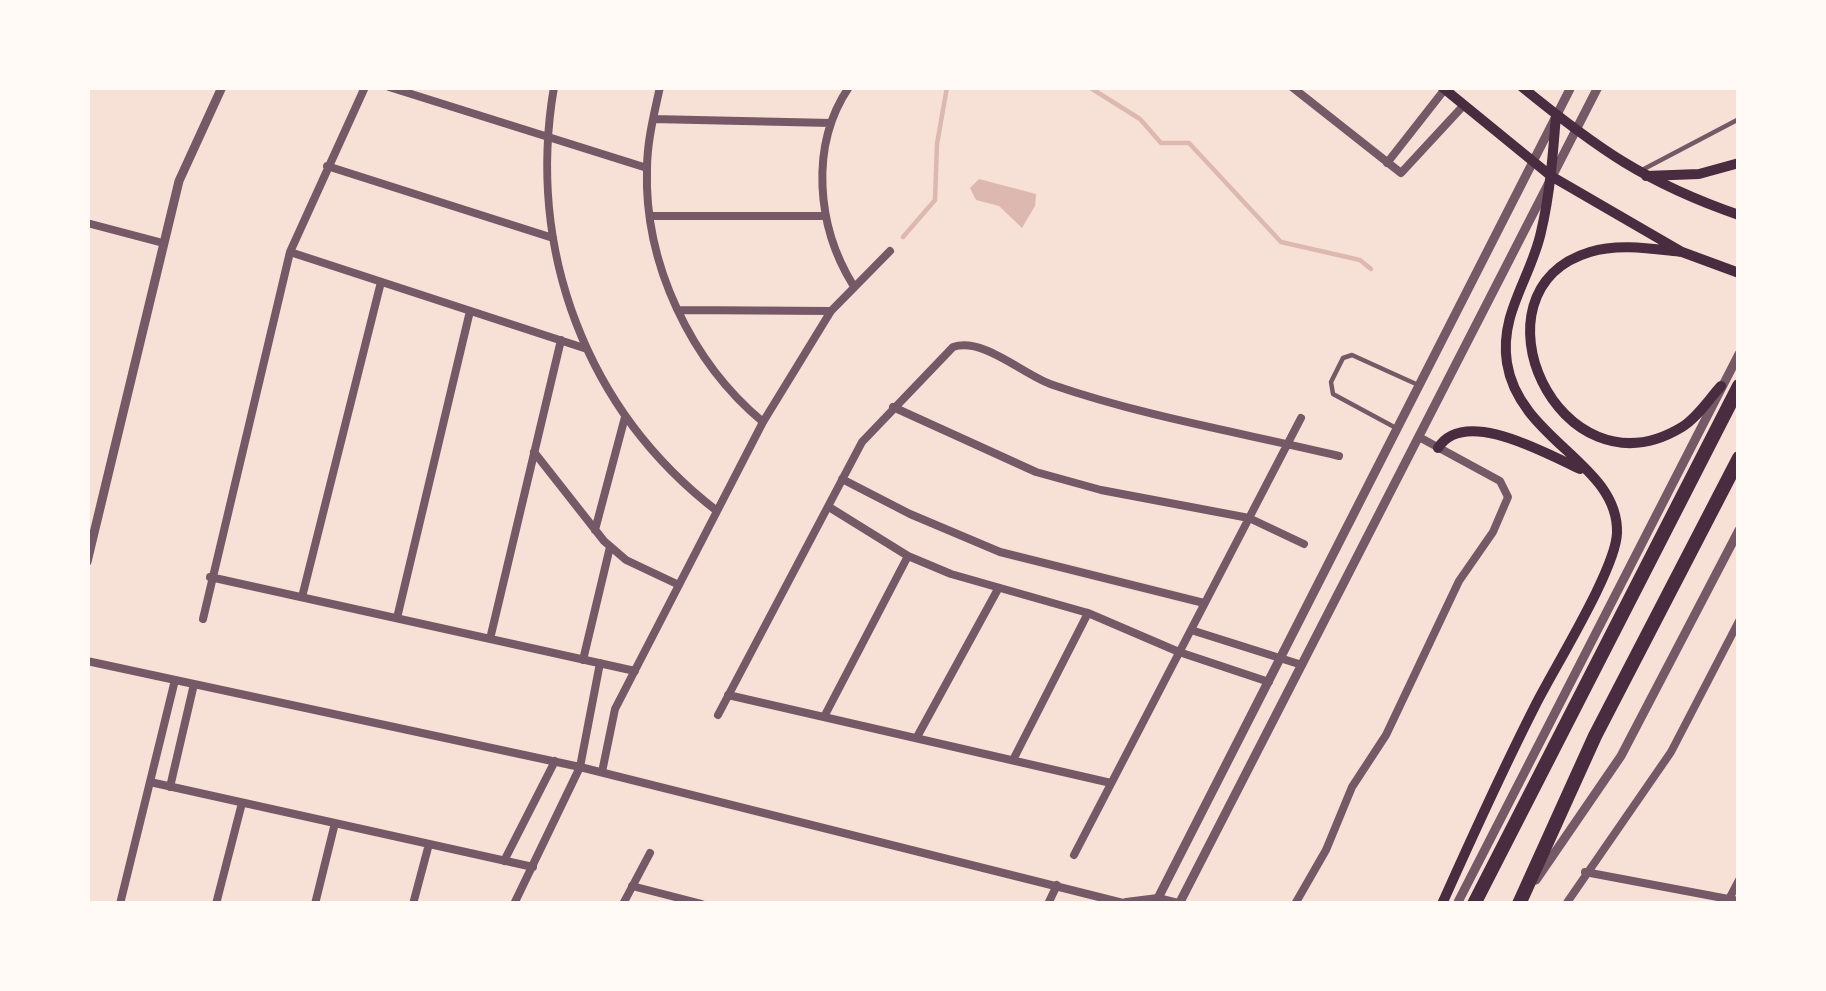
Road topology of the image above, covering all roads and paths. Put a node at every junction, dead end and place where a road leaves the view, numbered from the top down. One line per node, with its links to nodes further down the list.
1 (222, 87): 31 (street)
2 (364, 87): 22 (street)
3 (389, 87): 18 (street)
4 (554, 87): 18 (street)
5 (660, 87): 14 (street)
6 (850, 87): 16 (street)
7 (1292, 87): 19 (street)
8 (1522, 87): 13 (main road)
9 (1571, 87): 13 (street)
10 (1598, 87): 17 (street)
11 (1443, 88): 12 (main road); 19 (street)
12 (1464, 105): 19 (street); 20 (main road)
13 (1556, 115): 17 (main road); 20 (street); 25 (main road)
14 (653, 119): 16 (street); 23 (street)
15 (1739, 119): 24 (lane)
16 (831, 123): 28 (street)
17 (1575, 130): 24 (main road); 25 (street)
18 (548, 137): 23 (street); 30 (street)
19 (1387, 163)
20 (1532, 163): 25 (main road); 44 (street)
21 (1739, 163): 24 (main road)
22 (327, 166): 30 (street); 33 (street)
23 (646, 168): 27 (street)
24 (1640, 175): 26 (main road)
25 (1551, 176): 34 (main road); 52 (street); 58 (main road)
26 (1739, 215)
27 (650, 216): 28 (street); 39 (street)
28 (824, 216): 37 (street)
29 (87, 224): 31 (street)
30 (553, 238): 42 (street)
31 (163, 243): 68 (street)
32 (890, 251): 37 (street)
33 (290, 252): 36 (street); 69 (street)
34 (1682, 252): 35 (main road); 45 (main road)
35 (1739, 273)
36 (382, 282): 38 (street); 72 (street)
37 (853, 285): 40 (street)
38 (470, 310): 41 (street); 75 (street)
39 (678, 310): 40 (street); 50 (street)
40 (831, 311): 50 (street)
41 (561, 340): 42 (street); 55 (street)
42 (585, 348): 48 (street)
43 (1739, 354): 45 (street)
44 (1418, 386): 51 (street); 51 (lane)
45 (1721, 386): 126 (street)
46 (1739, 386): 127 (highway)
47 (893, 407): 53 (street); 59 (street); 62 (street)
48 (626, 416): 61 (street); 64 (street)
49 (1300, 418): 53 (street)
50 (763, 422): 61 (street)
51 (1396, 428): 81 (street)
52 (1419, 437): 54 (street); 85 (street)
53 (1287, 443): 56 (street); 62 (street)
54 (1438, 448): 58 (main road); 124 (street)
55 (534, 452): 64 (street); 79 (street)
56 (1339, 456)
57 (1739, 458): 128 (highway)
58 (1589, 473): 125 (main road)
59 (842, 479): 60 (street); 73 (street)
60 (829, 507): 67 (street); 90 (street)
61 (717, 512): 70 (street)
62 (1249, 518): 65 (street); 73 (street)
63 (1739, 530): 128 (street)
64 (595, 531): 66 (street)
65 (1304, 544)
66 (610, 547): 70 (street); 82 (street)
67 (908, 556): 71 (street); 92 (street)
68 (87, 562)
69 (210, 577): 72 (street); 76 (street)
70 (679, 585): 86 (street)
71 (998, 589): 74 (street); 93 (street)
72 (302, 597): 75 (street)
73 (1204, 603): 78 (street)
74 (1088, 613): 80 (street); 94 (street)
75 (397, 618): 79 (street)
76 (203, 619)
77 (1739, 621): 108 (street)
78 (1191, 630): 80 (street); 81 (street)
79 (490, 639): 82 (street)
80 (1179, 652): 88 (street); 99 (street)
81 (1280, 659): 85 (street); 88 (street)
82 (584, 660): 84 (street)
83 (87, 661): 87 (street)
84 (600, 663): 86 (street); 96 (street)
85 (1302, 665): 123 (street)
86 (634, 671): 97 (street)
87 (175, 680): 89 (street); 98 (street)
88 (1269, 682): 113 (street)
89 (194, 684): 95 (street); 100 (street)
90 (728, 695): 91 (street); 92 (street)
91 (718, 715)
92 (825, 715): 93 (street)
93 (917, 737): 94 (street)
94 (1013, 760): 99 (street)
95 (555, 761): 96 (street); 106 (street)
96 (580, 766): 97 (street); 107 (street)
97 (602, 772): 111 (street)
98 (150, 782): 100 (street); 115 (street)
99 (1111, 783): 105 (street)
100 (170, 787): 101 (street)
101 (242, 802): 102 (street); 116 (street)
102 (335, 823): 103 (street); 117 (street)
103 (429, 844): 106 (street); 118 (street)
104 (650, 853): 110 (street)
105 (1074, 855)
106 (504, 861): 107 (street)
107 (533, 867): 119 (street)
108 (1585, 872): 112 (street); 129 (street)
109 (1739, 880): 112 (street)
110 (632, 886): 120 (street); 121 (street)
111 (1058, 886): 114 (street); 122 (street)
112 (1734, 900)
113 (1156, 901): 114 (street); 123 (street)
114 (1126, 903)
115 (119, 904)
116 (216, 904)
117 (314, 904)
118 (413, 904)
119 (514, 904)
120 (623, 904)
121 (702, 904)
122 (1048, 904)
123 (1180, 904)
124 (1295, 904)
125 (1442, 904)
126 (1457, 904)
127 (1474, 904)
128 (1519, 904)
129 (1566, 904)

